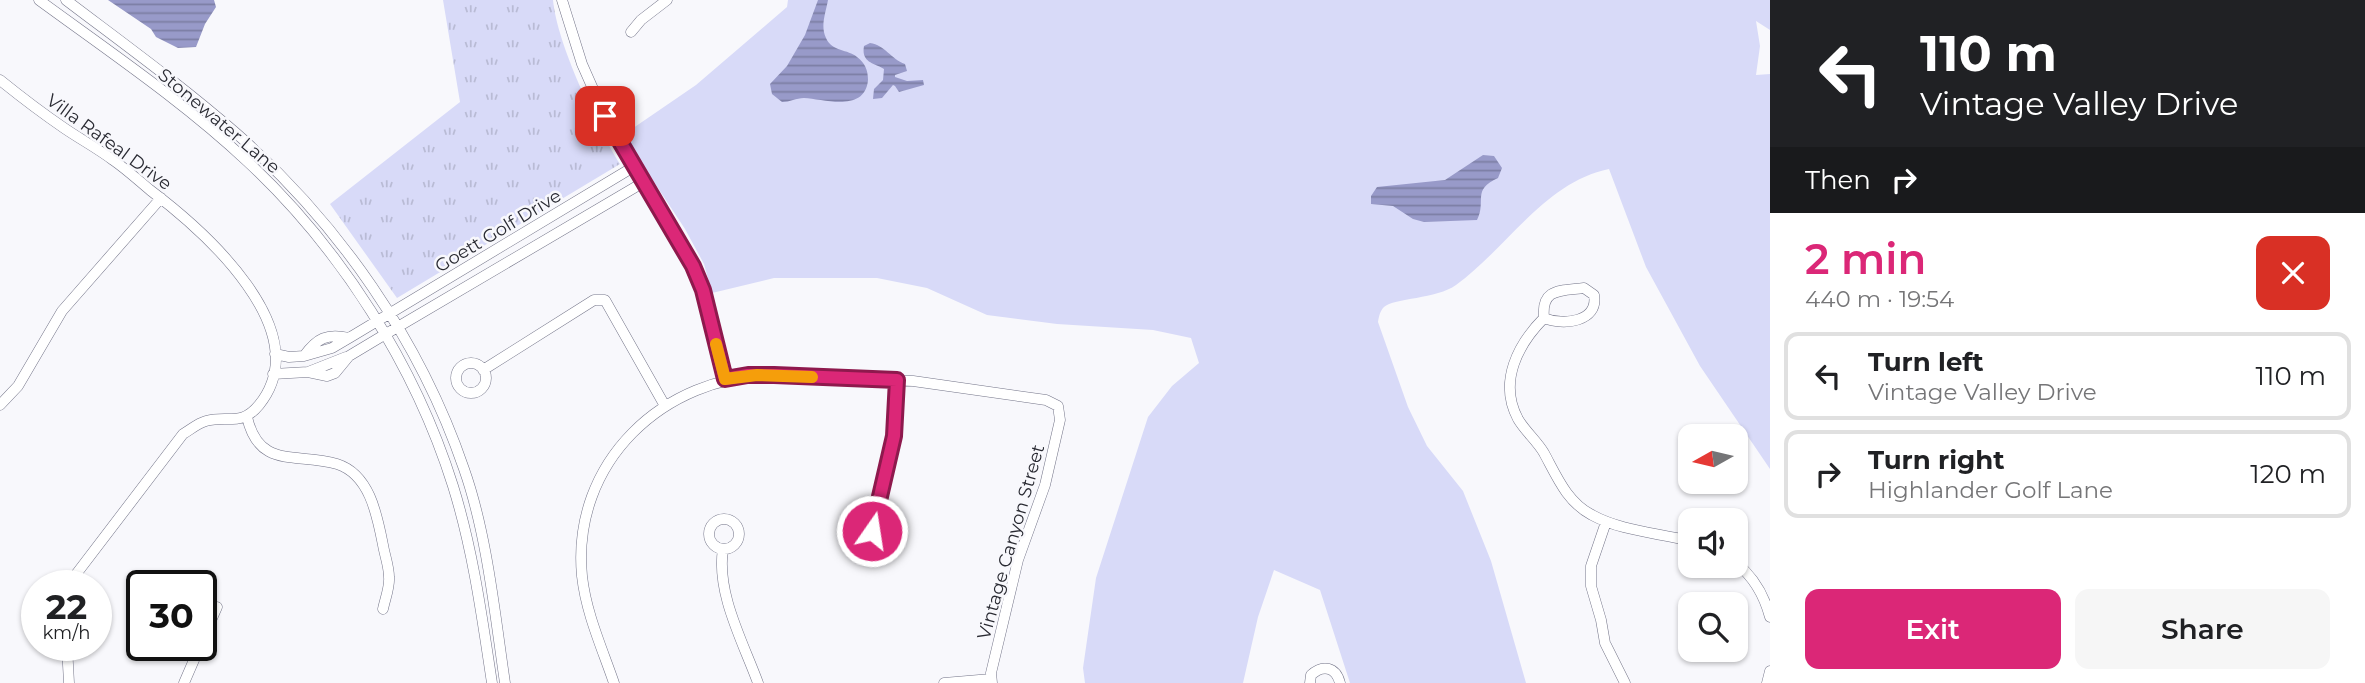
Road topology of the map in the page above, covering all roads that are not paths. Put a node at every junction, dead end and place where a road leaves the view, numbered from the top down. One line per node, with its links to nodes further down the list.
1 (39, 0): 12 (street, Stonewater Lane)
2 (66, 0): 10 (street, Stonewater Lane)
3 (562, 0): 7 (street)
4 (664, 1): 5 (street)
5 (631, 32)
6 (0, 80): 9 (street, Villa Rafeal Drive)
7 (635, 166): 8 (street); 10 (street, Goett Golf Drive)
8 (644, 182): 13 (street, Goett Golf Drive); 18 (street)
9 (161, 198): 15 (street, Villa Rafeal Drive); 20 (street)
10 (391, 314): 12 (street, Goett Golf Drive); 13 (street, Stonewater Lane)
11 (1545, 318): 11 (street); 23 (street)
12 (376, 322): 14 (street, Stonewater Lane); 15 (street, Goett Golf Drive)
13 (398, 327): 14 (street, Goett Golf Drive); 38 (street, Stonewater Lane)
14 (384, 334): 17 (street, Goett Golf Drive); 37 (street, Stonewater Lane)
15 (275, 354): 17 (street, Villa Rafeal Drive)
16 (483, 370): 21 (street)
17 (273, 374): 22 (street, Villa Rafeal Drive)
18 (725, 379): 19 (street); 21 (street)
19 (897, 380): 24 (street); 34 (street, Vintage Canyon Street)
20 (0, 405)
21 (665, 406): 39 (street)
22 (247, 417): 27 (street); 29 (street)
23 (1606, 522): 25 (street); 44 (street)
24 (872, 531)
25 (1678, 538)
26 (723, 549): 40 (street)
27 (79, 570)
28 (1748, 574): 30 (street)
29 (383, 609)
30 (1770, 617)
31 (68, 661): 35 (street)
32 (194, 661): 36 (street)
33 (1770, 671): 45 (street)
34 (991, 681): 41 (street)
35 (69, 683)
36 (184, 683)
37 (492, 683)
38 (505, 683)
39 (614, 683)
40 (758, 683)
41 (944, 683)
42 (1310, 683): 43 (street)
43 (1340, 683)
44 (1625, 683)
45 (1767, 683)

